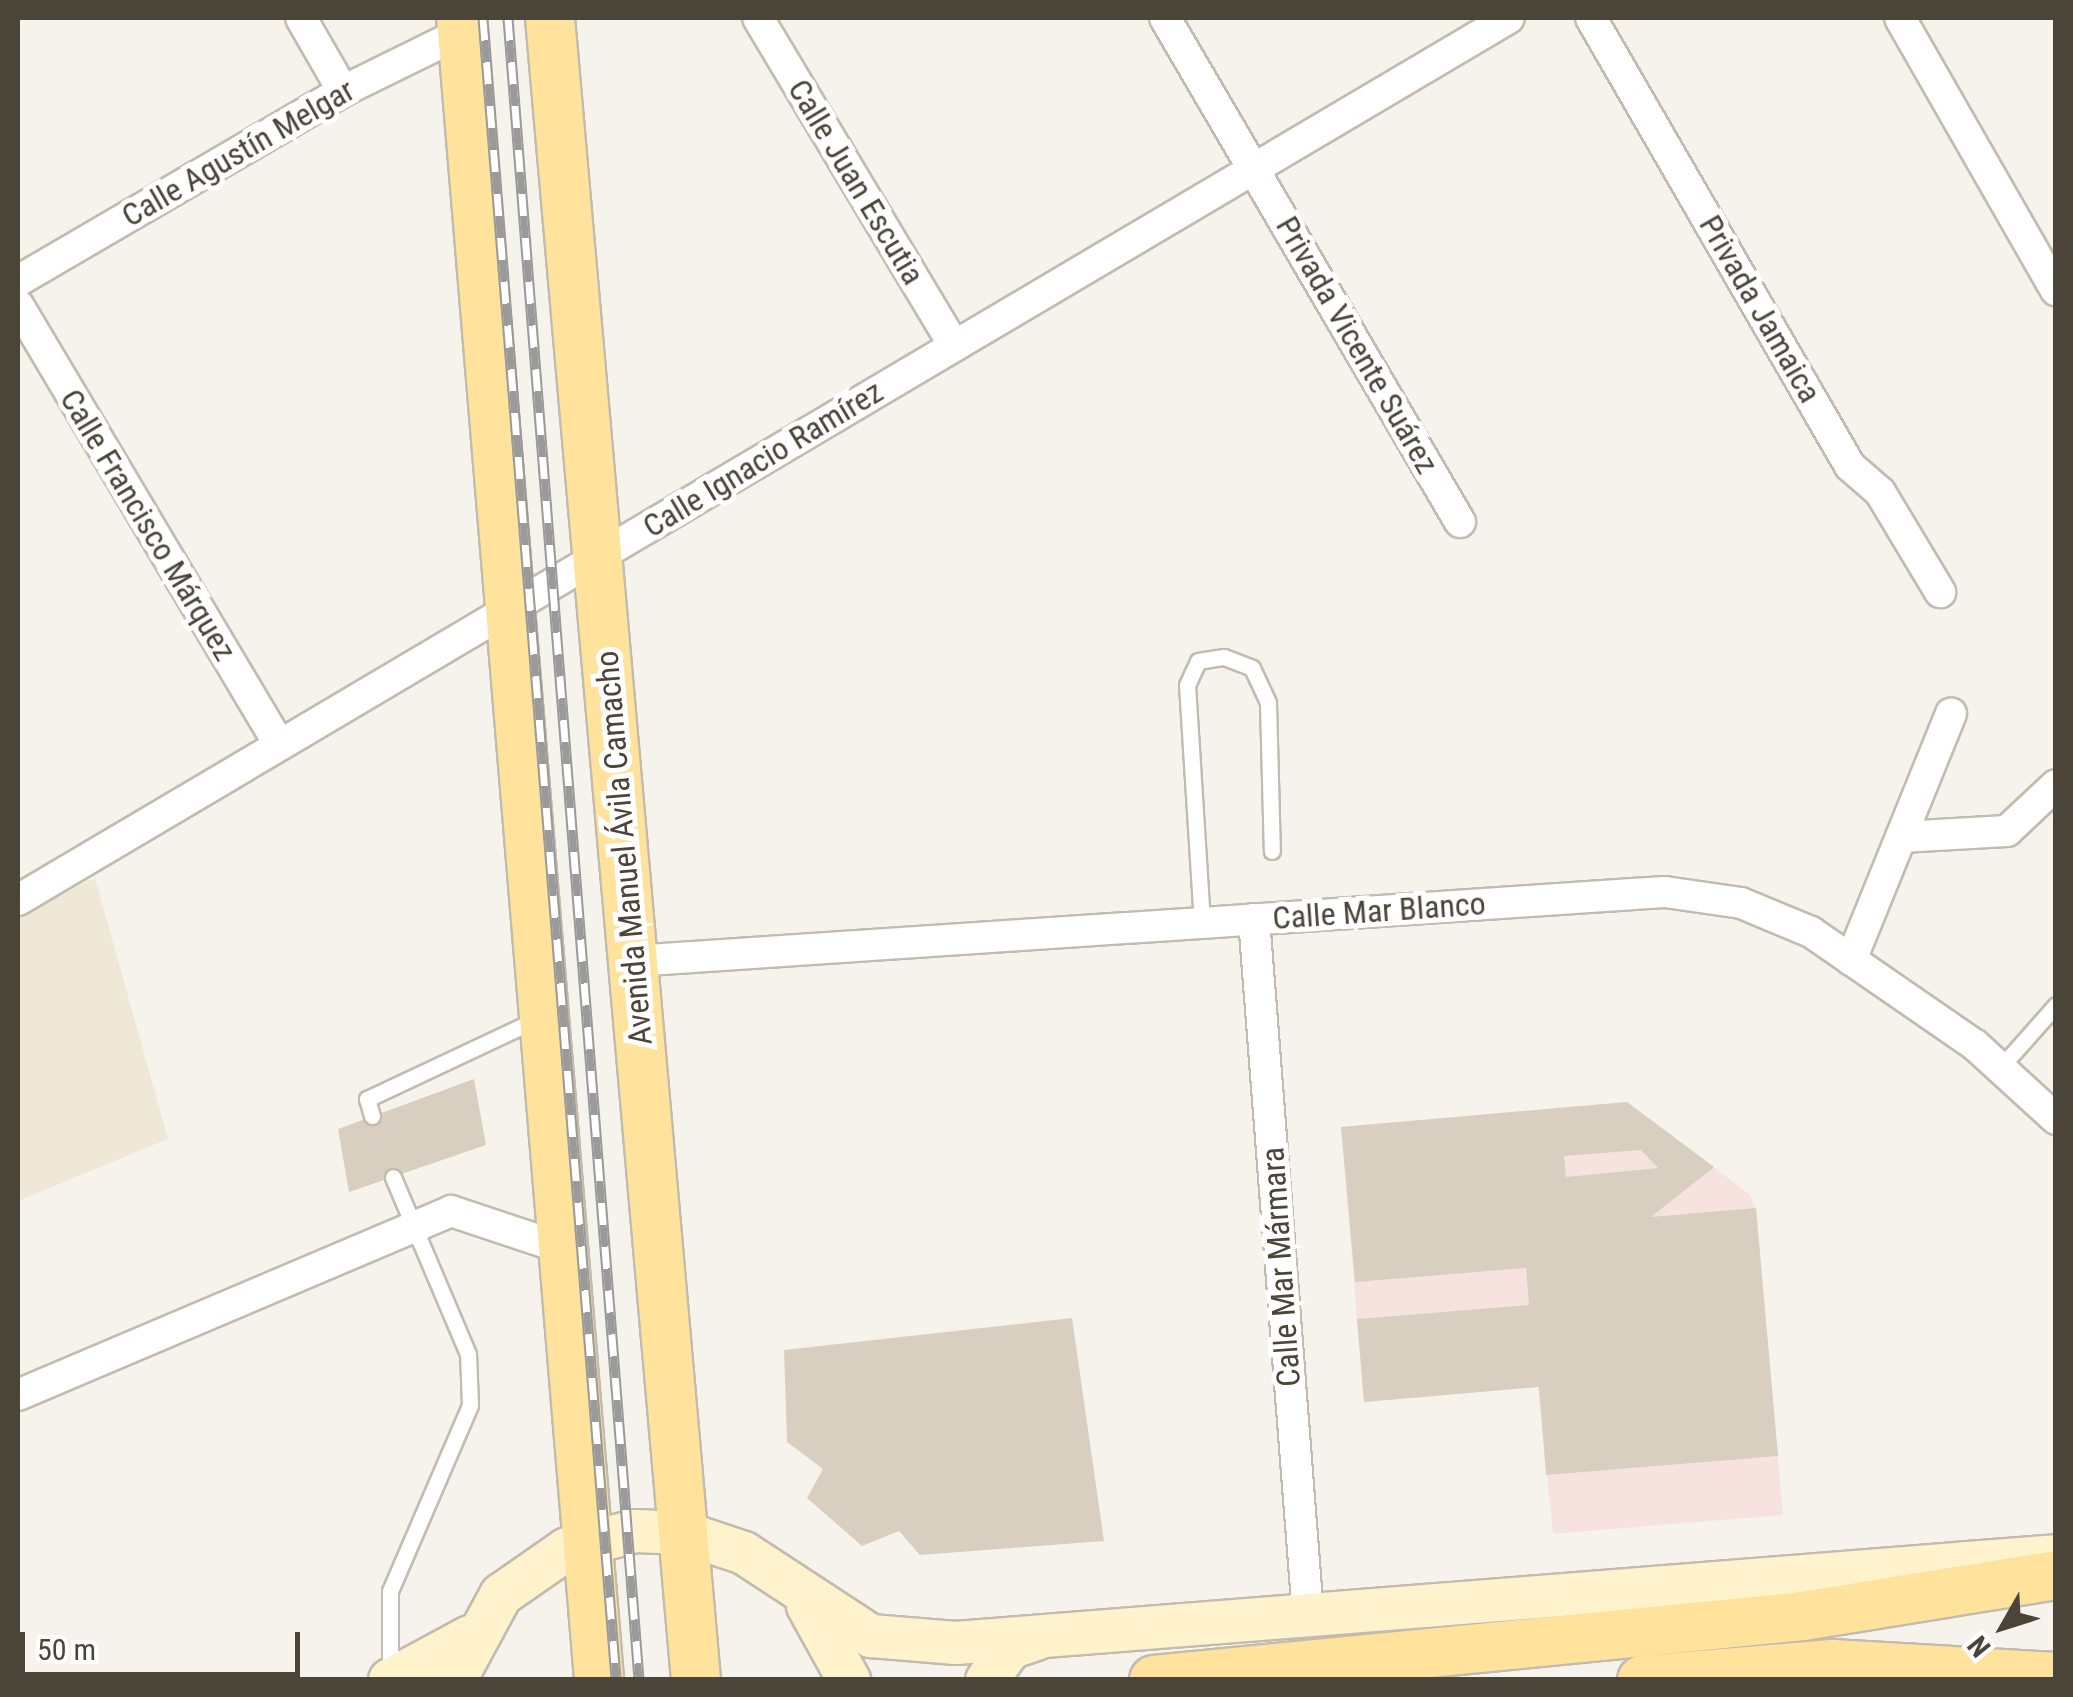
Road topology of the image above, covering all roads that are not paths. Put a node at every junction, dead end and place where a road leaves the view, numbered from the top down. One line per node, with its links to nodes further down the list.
1 (300, 18): 9 (street)
2 (550, 18): 16 (main road, Avenida Manuel Ávila Camacho)
3 (758, 18): 14 (street, Calle Juan Escutia)
4 (1164, 18): 10 (street, Privada Vicente Suárez)
5 (1509, 18): 10 (street, Calle Ignacio Ramírez)
6 (1591, 18): 17 (street, Privada Jamaica)
7 (1900, 18): 12 (street)
8 (462, 25): 9 (street, Calle Agustín Melgar); 18 (main road)
9 (343, 91): 11 (street, Calle Agustín Melgar)
10 (1253, 169): 14 (street, Calle Ignacio Ramírez); 15 (street, Privada Vicente Suárez)
11 (18, 281)
12 (2056, 290)
13 (18, 305): 20 (street, Calle Francisco Márquez)
14 (954, 346): 16 (street, Calle Ignacio Ramírez)
15 (1460, 522)
16 (598, 557): 18 (street, Calle Ignacio Ramírez); 28 (main road, Avenida Manuel Ávila Camacho)
17 (1940, 592)
18 (510, 609): 20 (street, Calle Ignacio Ramírez); 30 (main road)
19 (1951, 714): 22 (street)
20 (279, 744): 24 (street, Calle Ignacio Ramírez)
21 (2056, 785): 22 (street)
22 (1901, 837): 27 (street)
23 (1272, 850): 26 (lane)
24 (18, 900)
25 (1254, 919): 26 (street, Calle Mar Blanco); 27 (street, Calle Mar Blanco); 43 (street, Calle Mar Mármara)
26 (1202, 923): 28 (street, Calle Mar Blanco)
27 (1851, 960): 31 (street, Calle Mar Blanco)
28 (634, 961): 38 (main road, Avenida Manuel Ávila Camacho)
29 (2056, 1005): 31 (lane)
30 (546, 1015): 32 (lane); 36 (main road)
31 (2000, 1068): 33 (street, Calle Mar Blanco)
32 (372, 1116)
33 (2056, 1119)
34 (392, 1177): 35 (lane)
35 (410, 1228): 36 (street); 37 (street); 47 (lane)
36 (562, 1248): 39 (main road)
37 (18, 1395)
38 (684, 1533): 39 (main road); 42 (main road); 50 (main road, Avenida Manuel Ávila Camacho)
39 (587, 1540): 44 (main road); 49 (main road)
40 (2056, 1556): 43 (main road)
41 (2056, 1575): 53 (main road)
42 (796, 1590): 45 (main road); 51 (main road)
43 (1308, 1615): 45 (main road)
44 (470, 1637): 47 (main road); 48 (main road)
45 (1041, 1638): 52 (main road)
46 (2049, 1677): 54 (main road)
47 (390, 1679)
48 (455, 1680)
49 (600, 1680)
50 (696, 1680)
51 (849, 1680)
52 (987, 1680)
53 (1154, 1680)
54 (1642, 1680)

